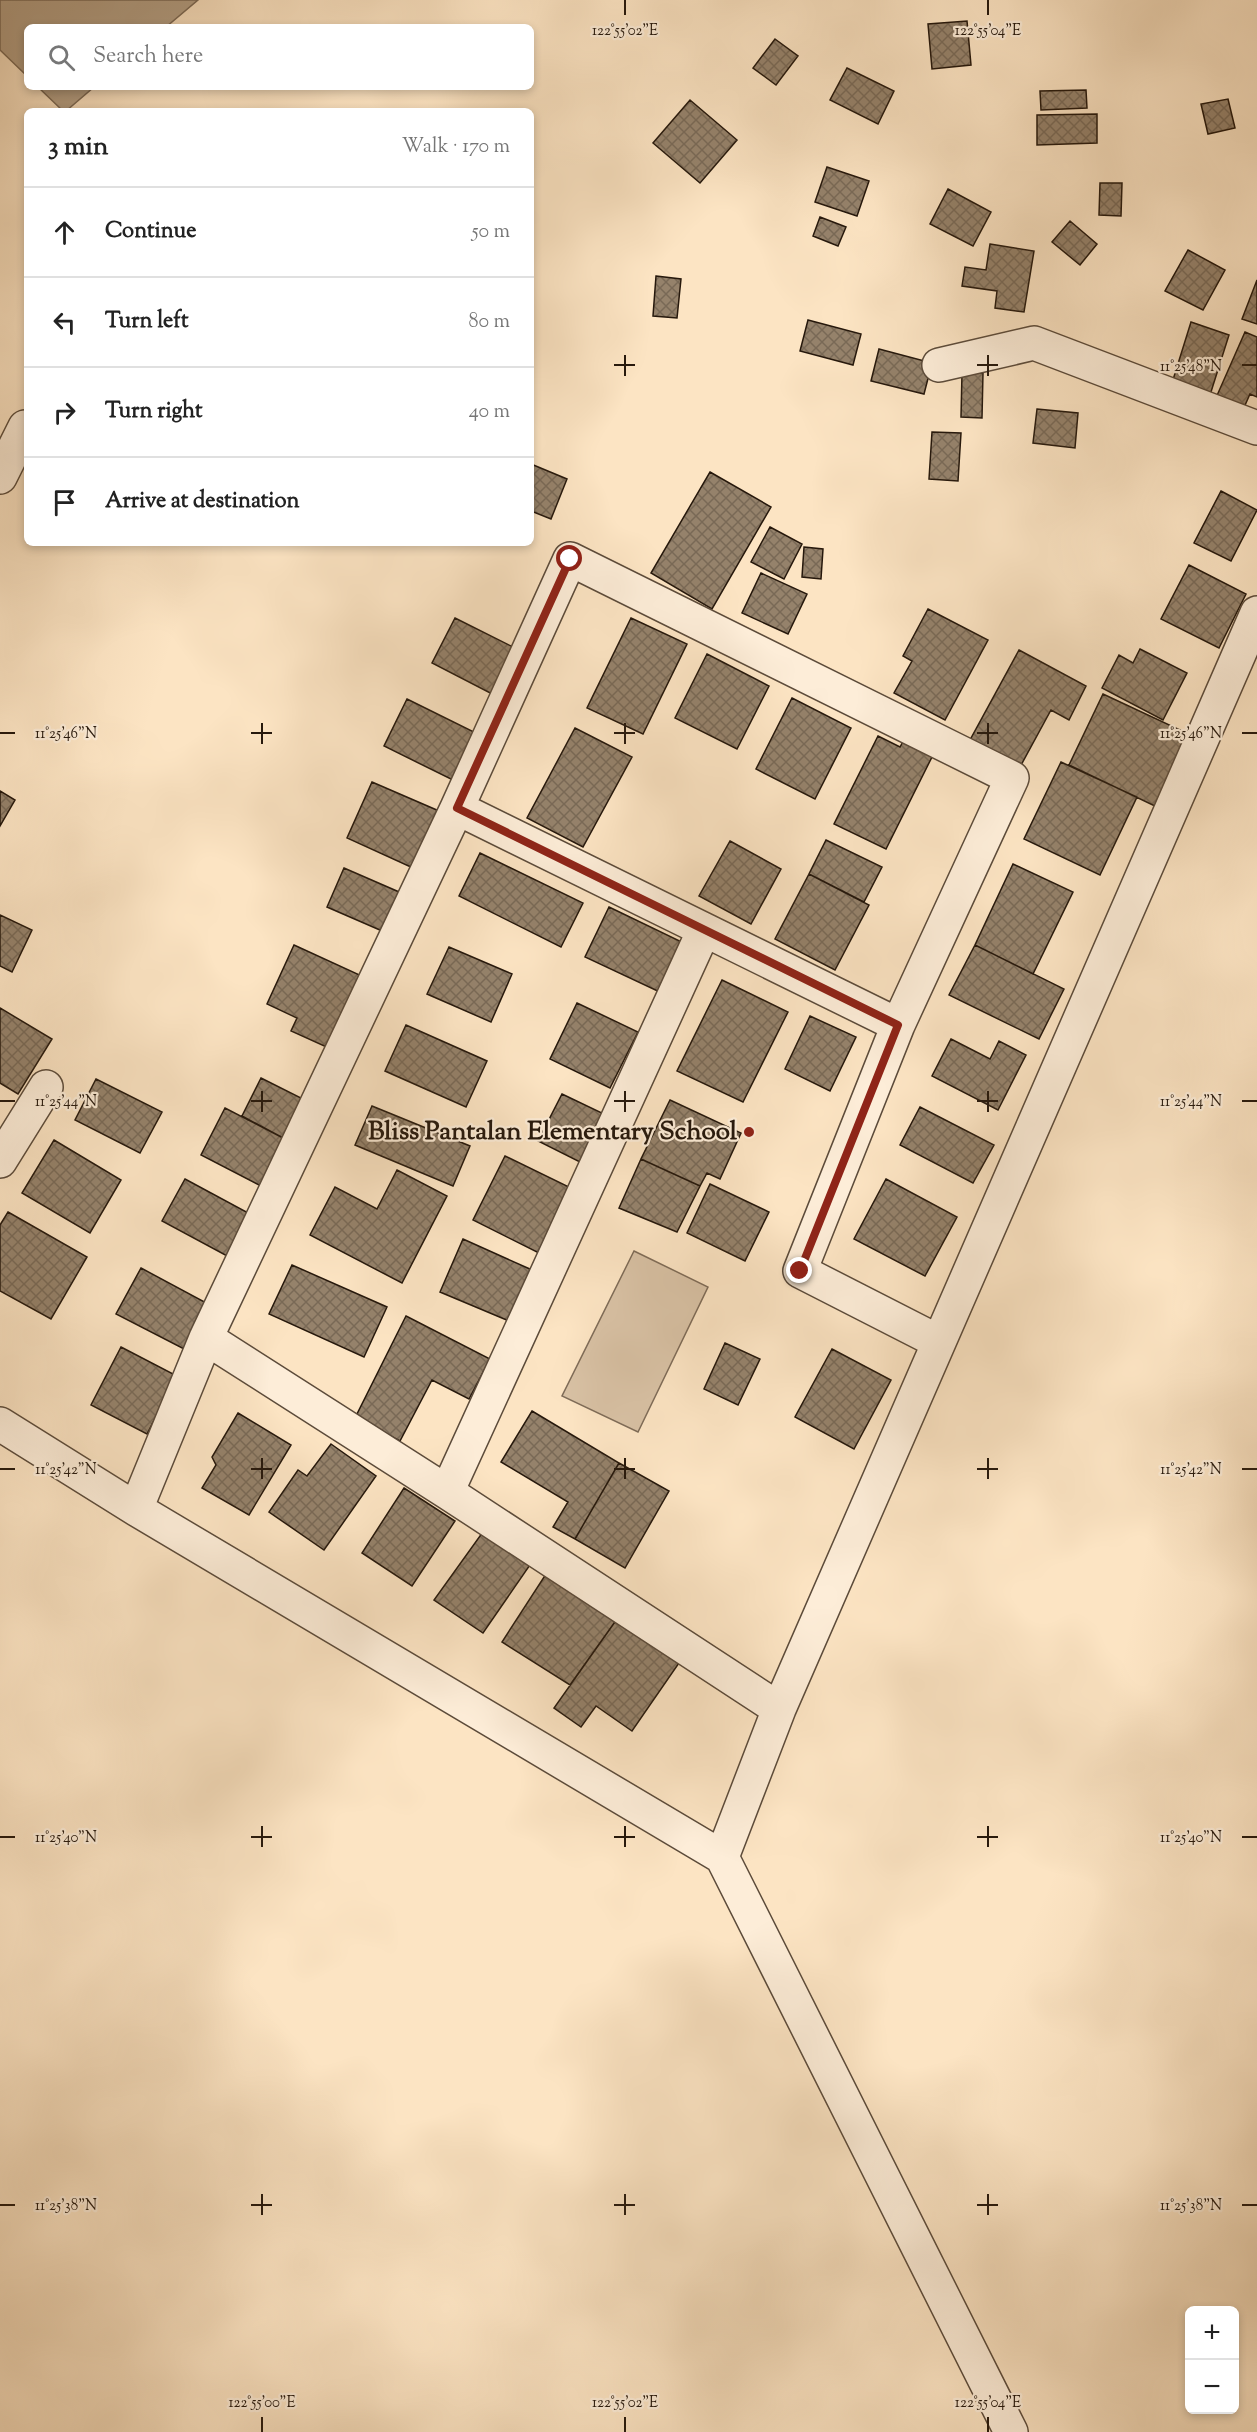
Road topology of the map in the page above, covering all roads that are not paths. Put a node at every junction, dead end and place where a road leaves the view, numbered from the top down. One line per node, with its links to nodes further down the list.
1 (939, 365): 2 (street)
2 (1257, 428)
3 (24, 429): 4 (street)
4 (0, 477)
5 (1257, 613): 12 (street)
6 (457, 808): 7 (street); 8 (street); 11 (street)
7 (704, 930): 8 (street); 14 (street)
8 (898, 1025): 12 (street)
9 (46, 1087): 10 (street)
10 (0, 1161)
11 (206, 1338): 14 (street); 15 (street)
12 (939, 1342): 16 (street)
13 (0, 1424): 15 (street)
14 (447, 1492): 16 (street)
15 (136, 1509): 17 (street)
16 (779, 1709): 17 (street)
17 (722, 1857): 18 (street)
18 (1011, 2432)

